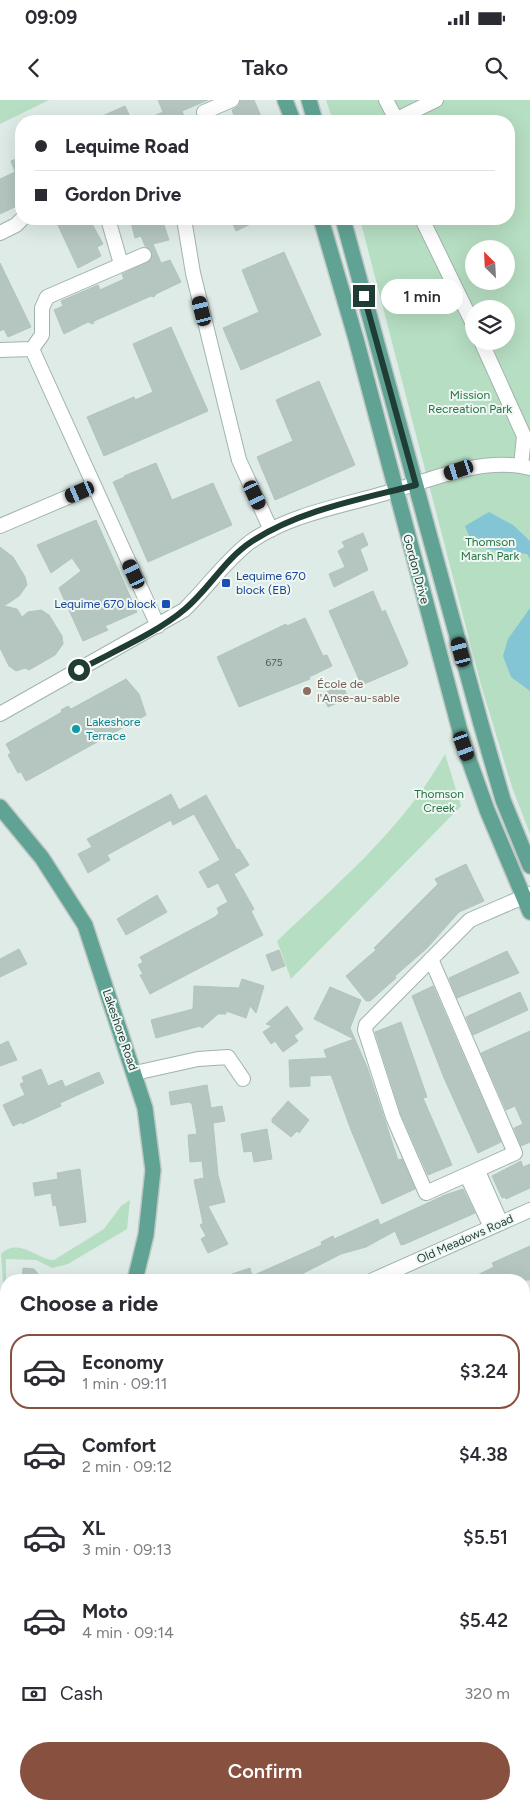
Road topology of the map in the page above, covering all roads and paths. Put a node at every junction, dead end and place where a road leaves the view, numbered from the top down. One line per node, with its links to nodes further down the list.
1 (232, 100): 6 (street)
2 (286, 100): 7 (main road)
3 (309, 100): 8 (main road)
4 (386, 100): 9 (street)
5 (436, 100): 10 (street)
6 (205, 115)
7 (291, 115)
8 (314, 115)
9 (392, 115)
10 (407, 115)
11 (16, 225): 17 (street)
12 (110, 225): 19 (street)
13 (185, 225): 29 (street)
14 (323, 225): 27 (main road, Gordon Drive)
15 (345, 225): 25 (main road, Gordon Drive)
16 (425, 225): 20 (street)
17 (0, 233)
18 (144, 255): 19 (street)
19 (121, 264): 21 (street)
20 (465, 307)
21 (32, 349): 22 (street); 26 (street)
22 (0, 350)
23 (485, 350): 24 (street)
24 (526, 467): 25 (street)
25 (416, 485): 27 (street); 33 (main road, Gordon Drive)
26 (94, 486): 28 (street); 30 (street)
27 (395, 490): 29 (street); 34 (main road, Gordon Drive)
28 (0, 526)
29 (271, 530): 30 (street)
30 (158, 626): 31 (street)
31 (0, 714)
32 (0, 807): 37 (main road, Lakeshore Road)
33 (530, 866)
34 (527, 895): 35 (main road, Gordon Drive); 36 (street)
35 (530, 912)
36 (431, 959): 39 (street); 39 (street)
37 (135, 1073): 38 (street); 42 (main road, Lakeshore Road)
38 (243, 1079)
39 (472, 1174): 41 (street)
40 (530, 1210): 41 (street, Old Meadows Road)
41 (496, 1225): 43 (street, Old Meadows Road)
42 (136, 1274)
43 (386, 1274)

